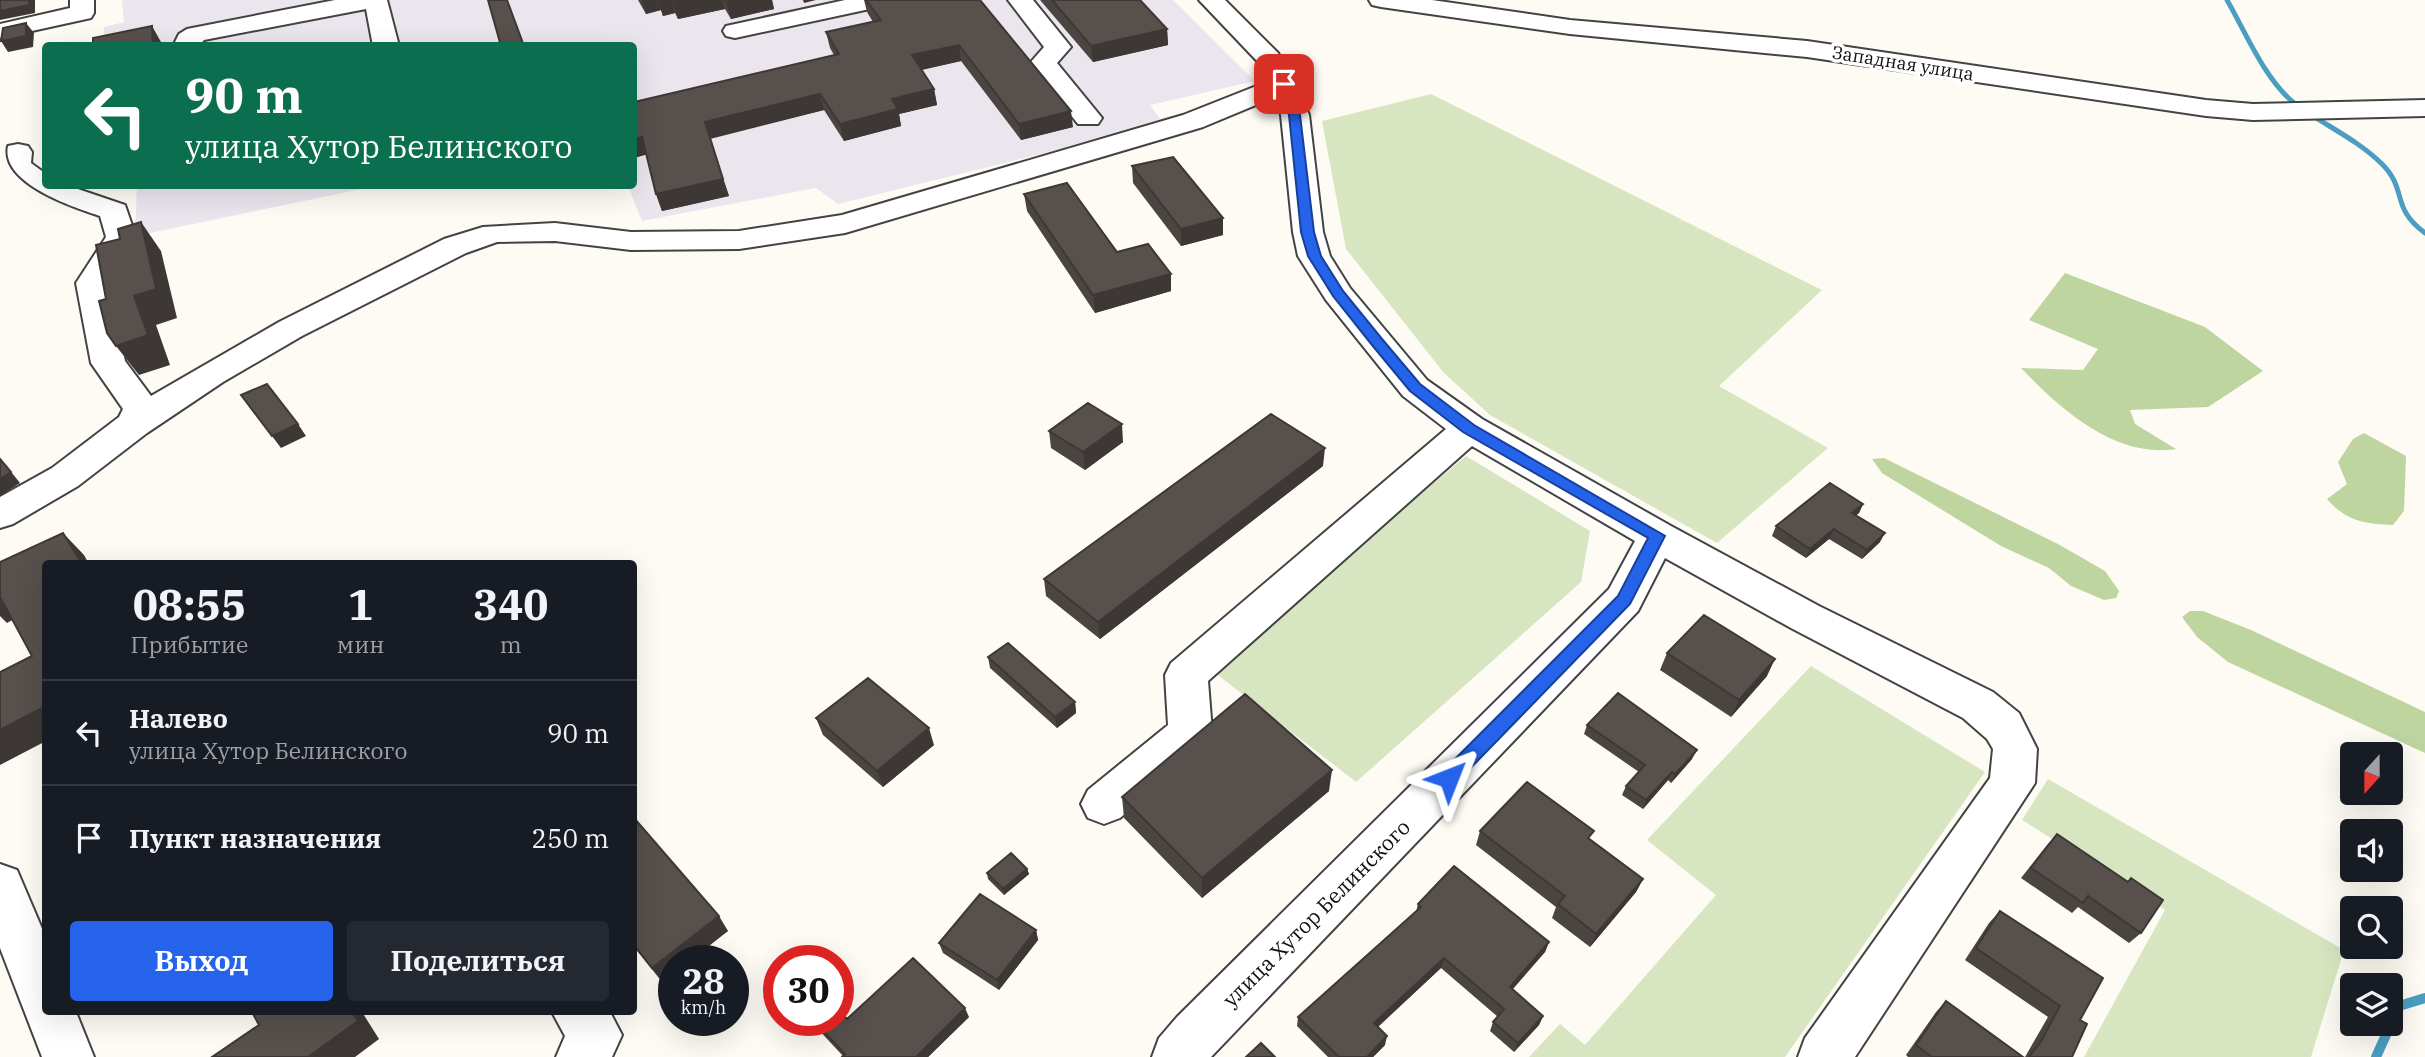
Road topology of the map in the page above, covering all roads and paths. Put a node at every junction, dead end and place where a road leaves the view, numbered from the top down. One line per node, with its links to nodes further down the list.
1 (82, 0): 6 (street)
2 (879, 0): 7 (street)
3 (1020, 0): 12 (street)
4 (1210, 0): 10 (street)
5 (1381, 0): 11 (street, Западная улица)
6 (0, 31)
7 (735, 32)
8 (187, 42): 9 (street)
9 (385, 42)
10 (1284, 84): 16 (street); 17 (street)
11 (2425, 107)
12 (1088, 118)
13 (21, 151): 14 (street)
14 (42, 185)
15 (51, 189): 16 (street)
16 (134, 424): 18 (street)
17 (1469, 428): 19 (street); 20 (street)
18 (0, 514)
19 (1657, 536): 27 (street, улица Хутор Белинского); 28 (street)
20 (1104, 804)
21 (0, 886): 22 (street)
22 (42, 991)
23 (51, 1015): 25 (street)
24 (580, 1015): 26 (street)
25 (68, 1057)
26 (582, 1057)
27 (1178, 1057)
28 (1824, 1057)

